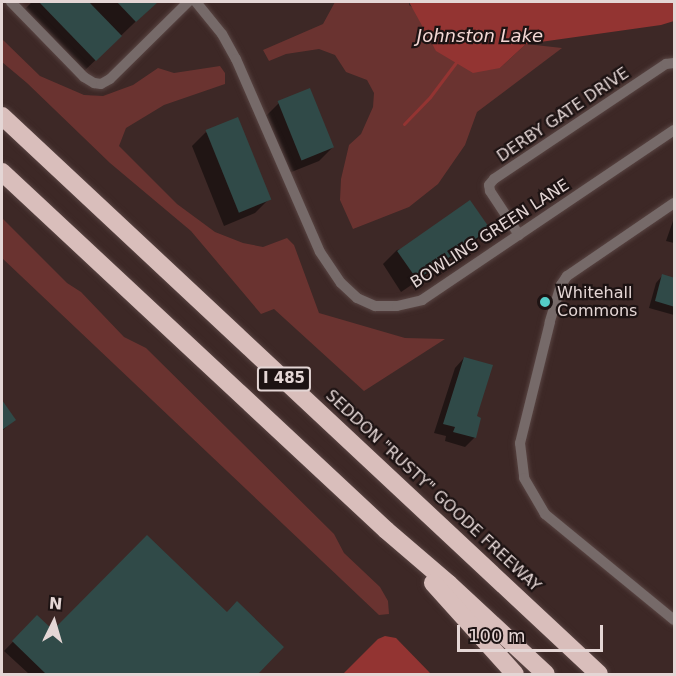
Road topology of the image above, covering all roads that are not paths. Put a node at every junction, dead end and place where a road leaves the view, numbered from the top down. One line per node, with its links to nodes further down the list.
1 (11, 2): 2 (street)
2 (188, 2)
3 (196, 2): 9 (street, BOWLING GREEN LANE)
4 (675, 63): 9 (street, DERBY GATE DRIVE)
5 (2, 116): 12 (highway, SEDDON "RUSTY" GOODE FREEWAY / I 485)
6 (675, 130): 9 (street, BOWLING GREEN LANE)
7 (2, 172): 10 (highway, I 485)
8 (675, 203): 11 (street)
9 (519, 235)
10 (386, 530): 13 (highway); 14 (highway, I 485)
11 (675, 620)
12 (567, 642): 15 (highway, SEDDON "RUSTY" GOODE FREEWAY / I 485); 16 (highway)
13 (515, 675)
14 (546, 675)
15 (599, 675)
16 (609, 675)

